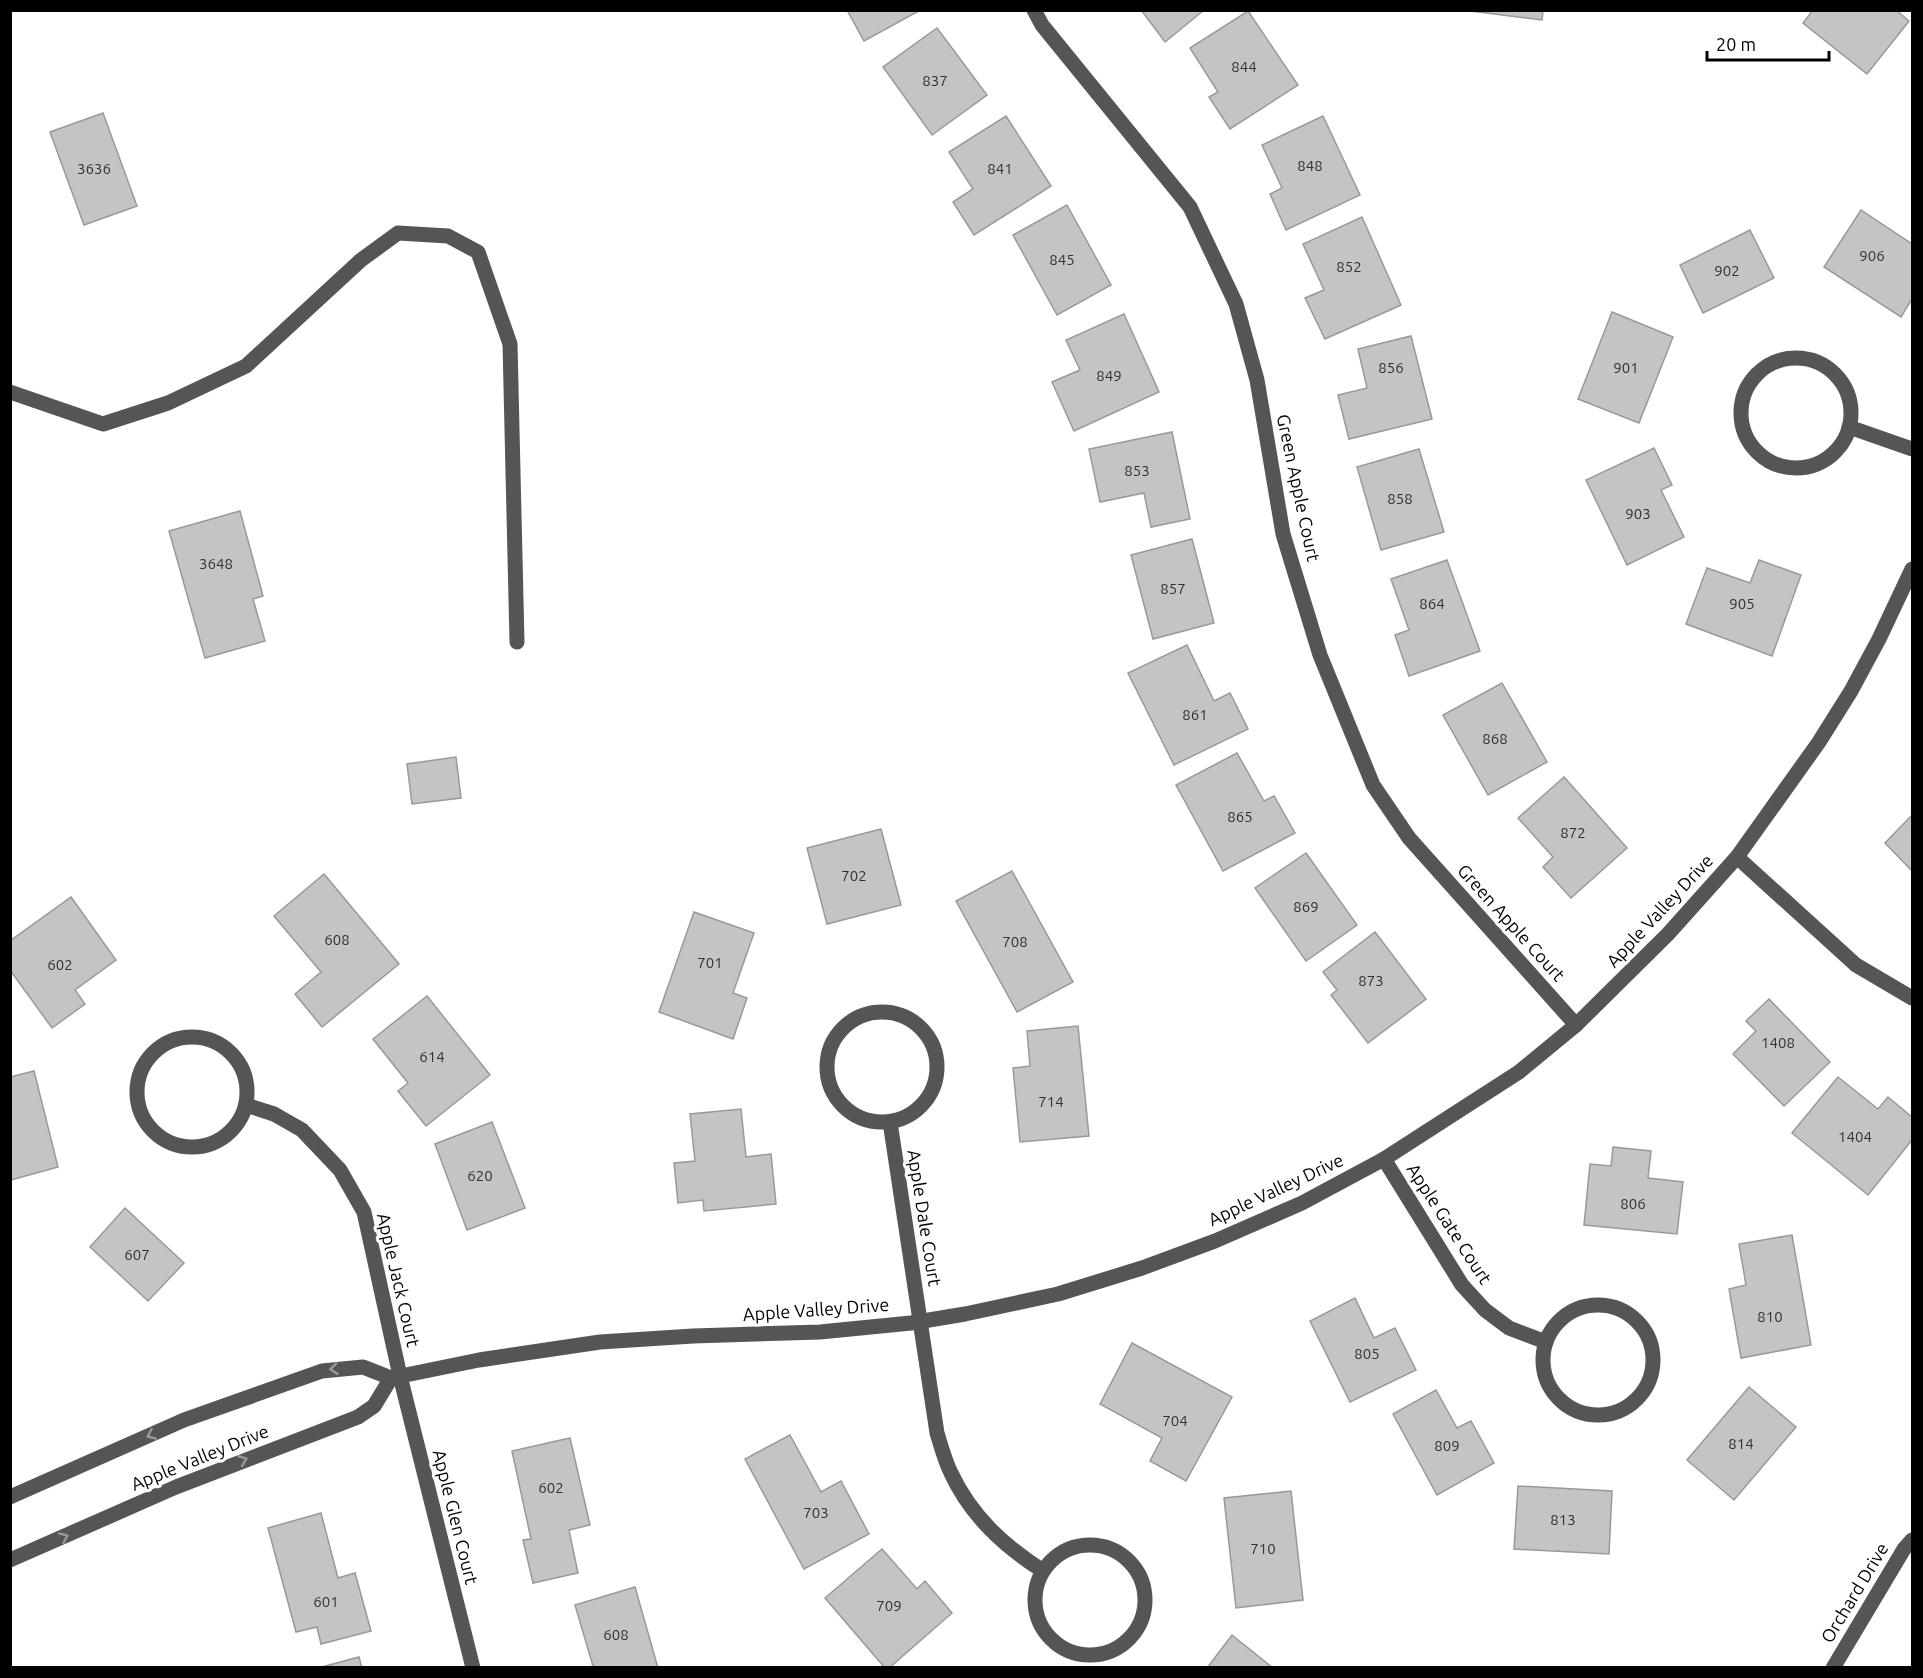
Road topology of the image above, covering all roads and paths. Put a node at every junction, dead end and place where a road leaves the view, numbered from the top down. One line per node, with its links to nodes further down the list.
1 (1034, 10): 9 (street, Green Apple Court)
2 (10, 392): 6 (street)
3 (1849, 427): 3 (street); 4 (street)
4 (1912, 449)
5 (1912, 569): 7 (street, Apple Valley Drive)
6 (516, 642)
7 (1737, 856): 8 (street); 9 (street, Apple Valley Drive)
8 (1912, 998)
9 (1576, 1024): 12 (street, Apple Valley Drive)
10 (246, 1105): 10 (street); 15 (street, Apple Jack Court)
11 (890, 1122): 11 (street); 13 (street, Apple Dale Court)
12 (1384, 1159): 13 (street, Apple Valley Drive); 14 (street, Apple Gate Court)
13 (920, 1321): 15 (street, Apple Valley Drive); 19 (street, Apple Dale Court)
14 (1546, 1342): 14 (street)
15 (395, 1377): 16 (street, one-way to 16); 18 (street, Apple Valley Drive, one-way to 15); 20 (street, Apple Glen Court)
16 (10, 1497)
17 (1912, 1540): 21 (street, Orchard Drive)
18 (10, 1560)
19 (1043, 1571): 19 (street)
20 (472, 1668)
21 (1833, 1668)

